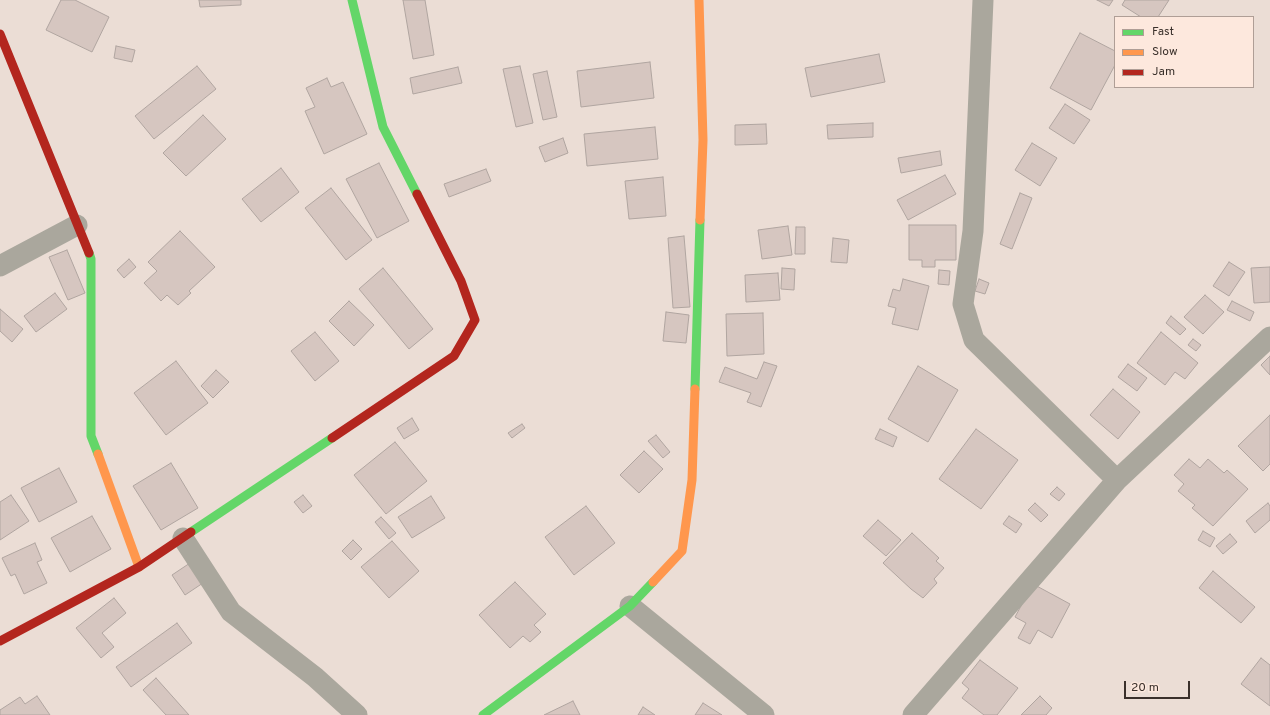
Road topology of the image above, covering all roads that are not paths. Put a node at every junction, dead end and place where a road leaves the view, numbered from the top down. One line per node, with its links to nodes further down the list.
1 (352, 0): 9 (street)
2 (699, 0): 11 (street)
3 (982, 0): 8 (street)
4 (0, 34): 5 (street)
5 (77, 225): 6 (street); 10 (street)
6 (0, 266)
7 (1270, 337): 8 (street)
8 (1117, 480): 16 (street)
9 (182, 538): 10 (street); 13 (street)
10 (139, 567): 12 (street)
11 (630, 606): 14 (street); 15 (street)
12 (0, 641)
13 (357, 715)
14 (483, 715)
15 (764, 715)
16 (913, 715)

